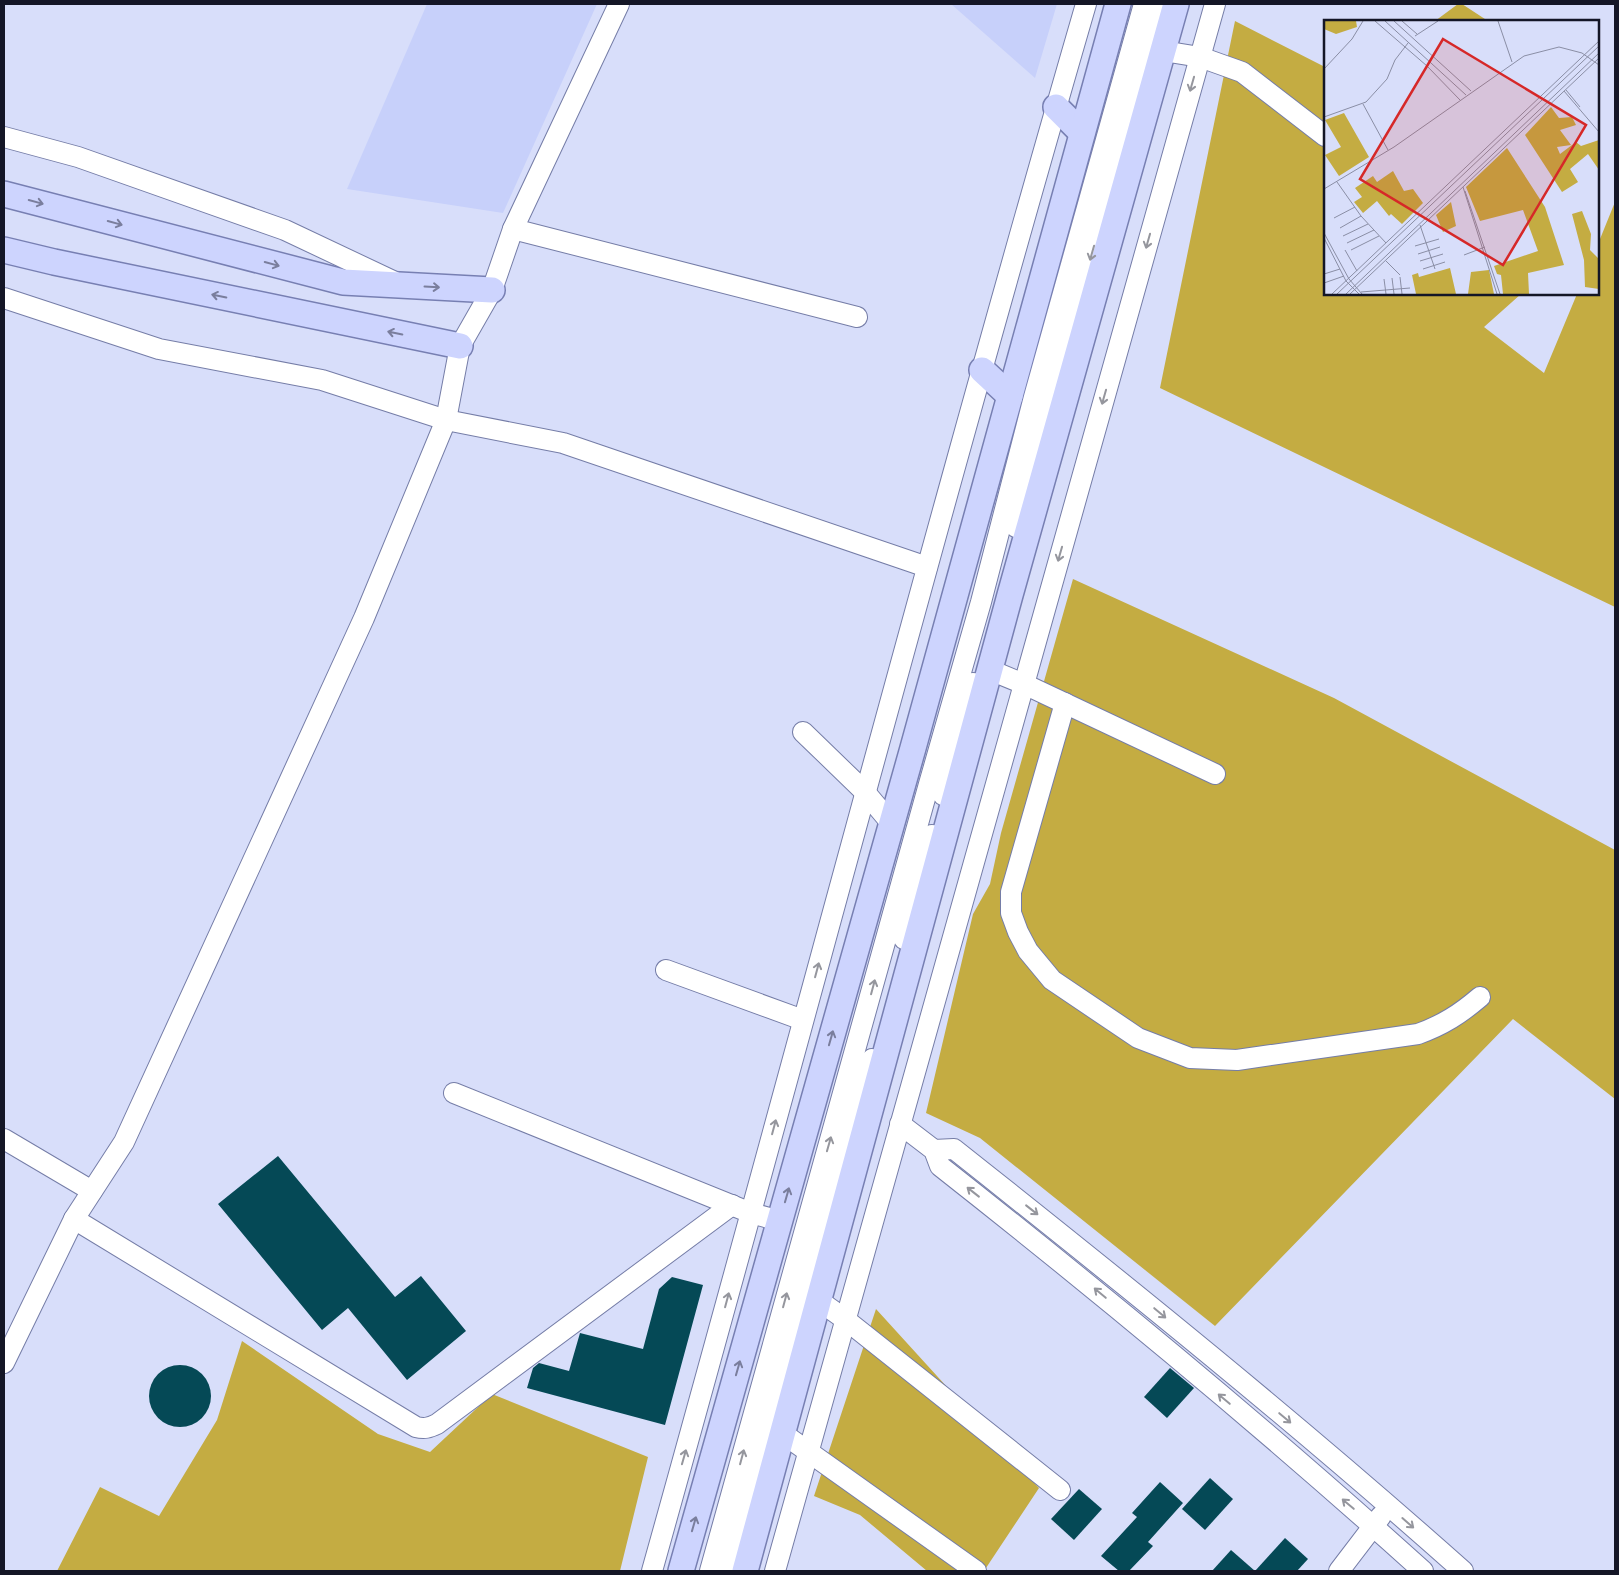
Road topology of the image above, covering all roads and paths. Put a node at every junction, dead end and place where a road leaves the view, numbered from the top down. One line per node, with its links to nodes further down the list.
1 (619, 4): 15 (street)
2 (1086, 4): 10 (street)
3 (1118, 4): 11 (main road)
4 (1144, 4): 54 (street, one-way to 4)
5 (1161, 4): 55 (street, one-way to 55)
6 (1176, 4): 8 (main road)
7 (1215, 4): 9 (street)
8 (1163, 51): 9 (street); 26 (main road)
9 (1200, 57): 12 (street); 27 (street, one-way to 27)
10 (1056, 106): 11 (main road); 22 (street)
11 (1082, 133): 23 (main road)
12 (1324, 135)
13 (4, 137): 17 (street)
14 (4, 194): 17 (main road, one-way to 17)
15 (513, 229): 18 (street); 20 (street)
16 (4, 250): 21 (main road, one-way to 16)
17 (401, 286): 18 (main road, one-way to 18)
18 (492, 290): 21 (street)
19 (4, 298): 24 (street)
20 (857, 317)
21 (460, 346): 24 (street)
22 (982, 370): 23 (main road); 25 (street)
23 (1010, 396): 32 (main road)
24 (446, 420): 25 (street); 40 (street)
25 (927, 567): 31 (street)
26 (990, 670): 27 (street); 44 (main road)
27 (1024, 684): 28 (street); 37 (street)
28 (1065, 703): 30 (street); 34 (street)
29 (803, 732): 31 (street)
30 (1215, 774)
31 (865, 792): 32 (street); 35 (street, one-way to 31)
32 (891, 823): 43 (main road, one-way to 32)
33 (666, 970): 35 (street)
34 (1480, 998)
35 (803, 1020): 41 (street, one-way to 35)
36 (454, 1093): 41 (street)
37 (900, 1124): 39 (street); 45 (street)
38 (4, 1139): 40 (street)
39 (934, 1150): 50 (street, one-way to 50); 51 (street, one-way to 39)
40 (92, 1191): 42 (street)
41 (742, 1209): 42 (street); 43 (street); 52 (street, one-way to 41)
42 (74, 1219): 46 (street)
43 (780, 1221): 53 (main road, one-way to 43)
44 (818, 1300): 45 (street); 47 (main road)
45 (846, 1320): 48 (street); 49 (street)
46 (4, 1363)
47 (782, 1433): 48 (street); 56 (main road)
48 (809, 1451): 57 (street); 58 (street)
49 (1060, 1490)
50 (1389, 1507): 51 (street); 61 (street, one-way to 61)
51 (1374, 1526): 59 (street); 60 (street)
52 (652, 1571)
53 (681, 1571)
54 (710, 1571)
55 (728, 1571)
56 (745, 1571)
57 (775, 1571)
58 (976, 1571)
59 (1339, 1571)
60 (1423, 1571)
61 (1463, 1571)

